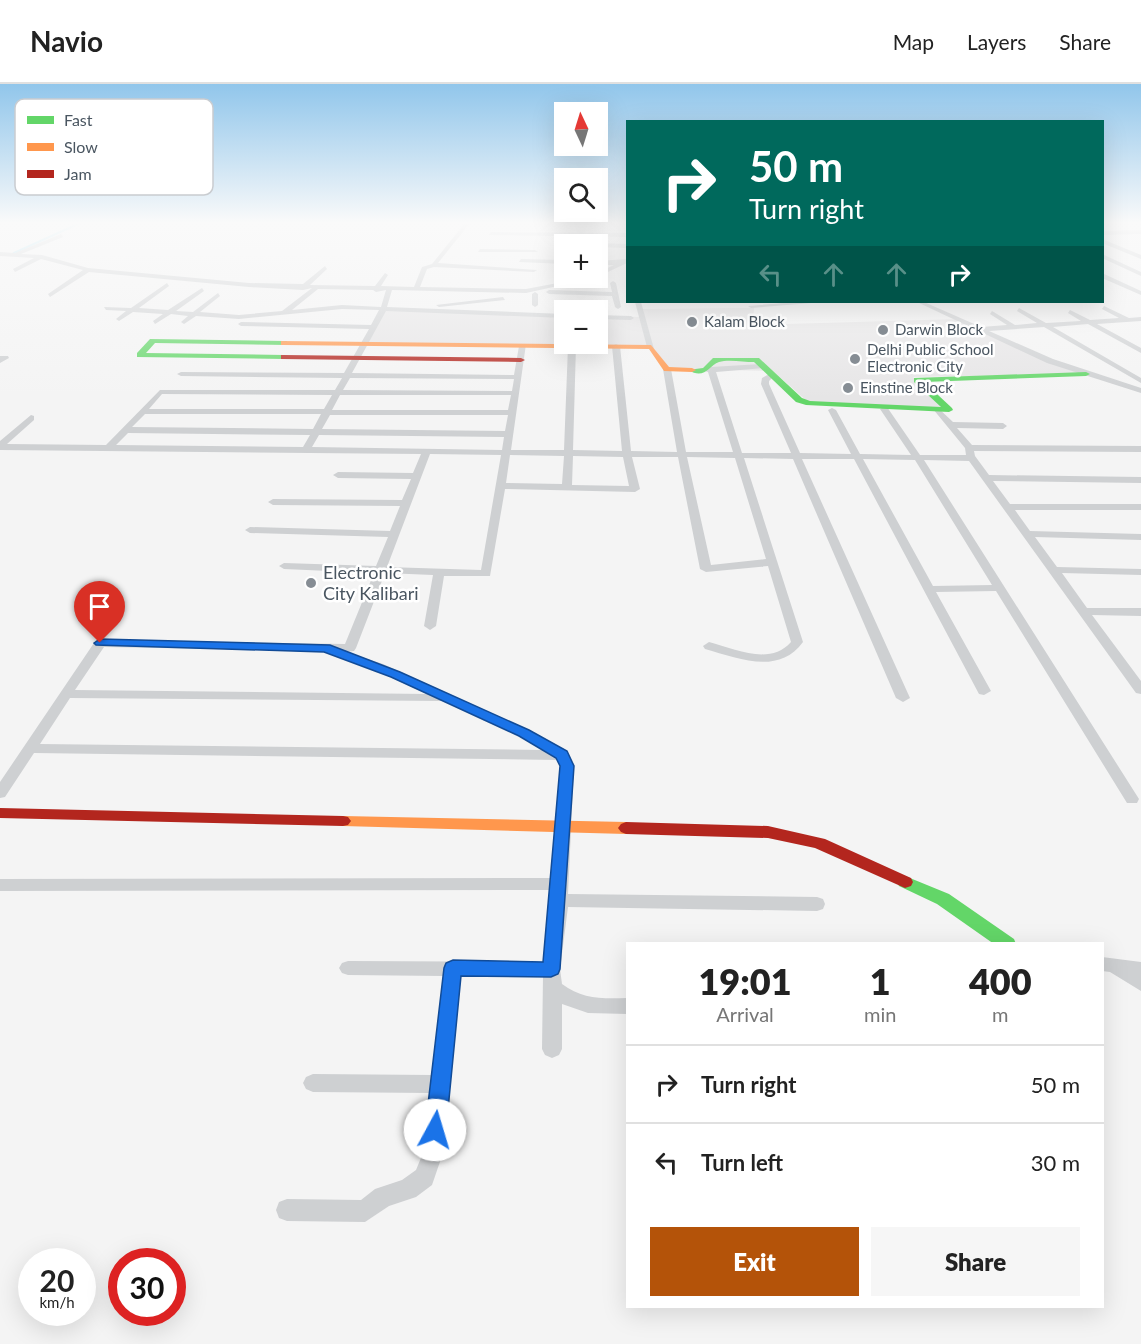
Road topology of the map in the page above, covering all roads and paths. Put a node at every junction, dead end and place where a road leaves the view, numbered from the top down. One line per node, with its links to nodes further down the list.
1 (70, 282): 20 (street)
2 (229, 282): 12 (street)
3 (310, 282): 12 (street)
4 (381, 282): 15 (street)
5 (419, 282): 16 (street)
6 (522, 282): 10 (street)
7 (550, 282): 10 (street)
8 (1117, 282): 18 (street)
9 (613, 283): 19 (street)
10 (531, 284): 16 (street); 19 (street); 25 (street); 32 (street)
11 (167, 285): 31 (street)
12 (303, 288): 13 (street)
13 (315, 289): 15 (street); 37 (street)
14 (202, 290): 34 (street)
15 (376, 290): 17 (street)
16 (416, 290): 17 (street)
17 (389, 291): 32 (street)
18 (1141, 293)
19 (614, 294): 28 (street)
20 (50, 295)
21 (218, 295): 36 (street)
22 (638, 303): 60 (street)
23 (780, 303): 27 (street)
24 (922, 303): 54 (street)
25 (535, 305)
26 (235, 306): 39 (street)
27 (751, 306)
28 (618, 307)
29 (106, 308): 31 (street)
30 (1104, 308): 45 (street)
31 (130, 309): 34 (street); 43 (street)
32 (383, 310): 37 (street); 40 (street); 52 (street)
33 (1019, 310): 50 (street)
34 (169, 311): 36 (street); 46 (street)
35 (1070, 312): 48 (street)
36 (194, 313): 39 (street); 47 (street)
37 (284, 313): 39 (street)
38 (992, 313): 53 (street)
39 (222, 315)
40 (554, 316)
41 (608, 317): 42 (street)
42 (631, 318)
43 (119, 319)
44 (1141, 319): 45 (street)
45 (1128, 320): 48 (street); 51 (street)
46 (154, 322)
47 (184, 322)
48 (1089, 323): 50 (street); 61 (street)
49 (241, 324): 52 (street)
50 (1045, 326): 53 (street); 72 (street)
51 (1141, 326)
52 (373, 327): 55 (street)
53 (1014, 327): 54 (street)
54 (981, 329): 69 (street)
55 (364, 345): 56 (street); 63 (street); 63 (street)
56 (523, 346): 57 (street); 64 (street)
57 (554, 346)
58 (608, 346): 59 (street)
59 (616, 346): 60 (street); 96 (street)
60 (651, 346): 65 (street)
61 (1141, 351)
62 (572, 354): 95 (street)
63 (356, 360): 64 (street); 70 (street)
64 (521, 360): 71 (street)
65 (667, 369): 66 (street); 97 (street)
66 (708, 369): 67 (street); 98 (street)
67 (766, 370): 77 (street); 99 (street)
68 (181, 374): 70 (street)
69 (1086, 374): 73 (street); 77 (street)
70 (346, 376): 71 (street); 74 (street)
71 (518, 377): 75 (street)
72 (1141, 381)
73 (1141, 391)
74 (337, 393): 75 (street); 79 (street); 80 (street)
75 (515, 393): 81 (street)
76 (884, 409): 101 (street)
77 (937, 409): 83 (street)
78 (832, 410): 100 (street)
79 (143, 411): 80 (street); 85 (street)
80 (327, 412): 81 (street); 86 (street)
81 (512, 413): 87 (street)
82 (31, 418): 88 (street)
83 (950, 425): 84 (street); 89 (street)
84 (1004, 426)
85 (125, 430): 86 (street); 90 (street)
86 (315, 432): 87 (street); 92 (street)
87 (509, 434): 94 (street)
88 (0, 447): 90 (street)
89 (969, 448): 91 (street); 102 (street)
90 (108, 449): 92 (street)
91 (1141, 449)
92 (306, 450): 93 (street)
93 (426, 452): 94 (street); 104 (street)
94 (505, 453): 95 (street); 107 (street)
95 (569, 454): 96 (street); 108 (street)
96 (627, 455): 97 (street); 108 (street)
97 (682, 455): 98 (street); 117 (street)
98 (740, 456): 99 (street); 117 (street)
99 (798, 457): 100 (street); 134 (street)
100 (857, 457): 101 (street); 124 (street)
101 (918, 458): 102 (street); 123 (street)
102 (972, 458): 105 (street)
103 (338, 475): 104 (street)
104 (416, 476): 110 (street)
105 (986, 478): 106 (street); 111 (street)
106 (1141, 480)
107 (500, 486): 108 (street); 121 (street)
108 (567, 488)
109 (273, 502): 110 (street)
110 (406, 503): 114 (street)
111 (1008, 507): 112 (street); 115 (street)
112 (1141, 507)
113 (250, 530): 114 (street)
114 (394, 534): 119 (street)
115 (1028, 534): 116 (street); 120 (street)
116 (1141, 537)
117 (772, 562): 128 (street)
118 (284, 566): 119 (street)
119 (380, 569): 121 (street); 129 (street)
120 (1054, 570): 122 (street); 125 (street)
121 (439, 572): 127 (street)
122 (1141, 572)
123 (999, 588): 124 (street); 138 (street)
124 (928, 590): 131 (street)
125 (1084, 611): 126 (street); 130 (street)
126 (1141, 612)
127 (430, 626)
128 (709, 646)
129 (326, 648): 132 (street); 133 (street)
130 (1141, 690)
131 (984, 692)
132 (66, 694): 133 (street); 135 (street)
133 (446, 698): 136 (street)
134 (903, 698)
135 (30, 748): 136 (street); 137 (street)
136 (562, 755): 140 (street)
137 (0, 793)
138 (1132, 799)
139 (0, 813): 140 (street)
140 (564, 825): 142 (street); 144 (street)
141 (0, 885): 142 (street)
142 (560, 892): 143 (street); 148 (street)
143 (817, 904)
144 (1005, 942)
145 (1108, 965): 149 (street); 150 (street)
146 (348, 968): 147 (street)
147 (453, 968): 148 (street); 155 (street)
148 (551, 969): 151 (street)
149 (1141, 969)
150 (1141, 982)
151 (553, 988): 152 (street); 153 (street)
152 (626, 1006)
153 (552, 1049)
154 (313, 1083): 155 (street)
155 (440, 1084): 156 (street)
156 (287, 1210)

